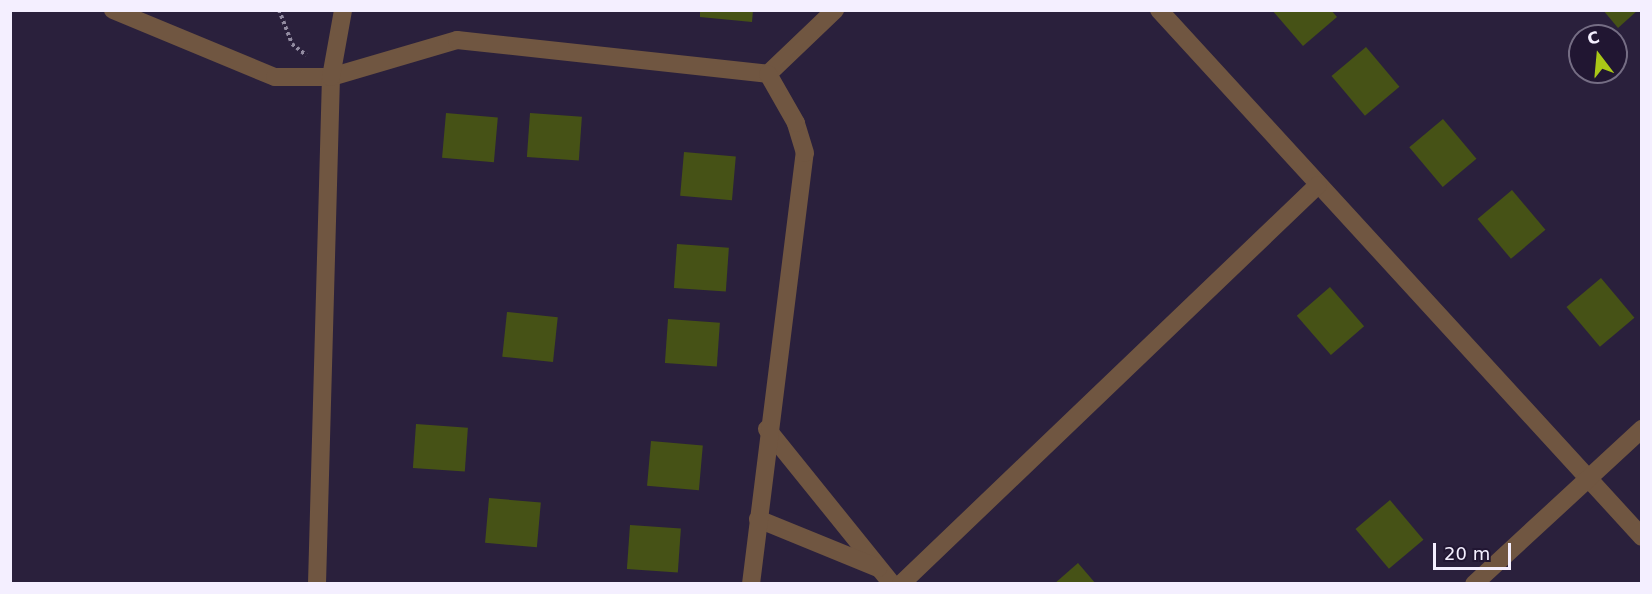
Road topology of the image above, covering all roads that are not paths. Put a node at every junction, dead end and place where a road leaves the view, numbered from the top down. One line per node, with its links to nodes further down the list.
1 (113, 10): 6 (street)
2 (343, 10): 6 (street)
3 (835, 10): 5 (street)
4 (1159, 10): 7 (street)
5 (768, 74): 6 (street); 8 (street)
6 (331, 77): 14 (street)
7 (1318, 185): 10 (street); 17 (street)
8 (767, 429): 11 (street); 13 (street)
9 (1641, 429): 10 (street)
10 (1585, 478): 12 (street); 18 (street)
11 (758, 519): 13 (street); 15 (street)
12 (1641, 537)
13 (878, 568): 16 (street)
14 (317, 584)
15 (751, 584)
16 (892, 584)
17 (902, 584)
18 (1474, 584)

